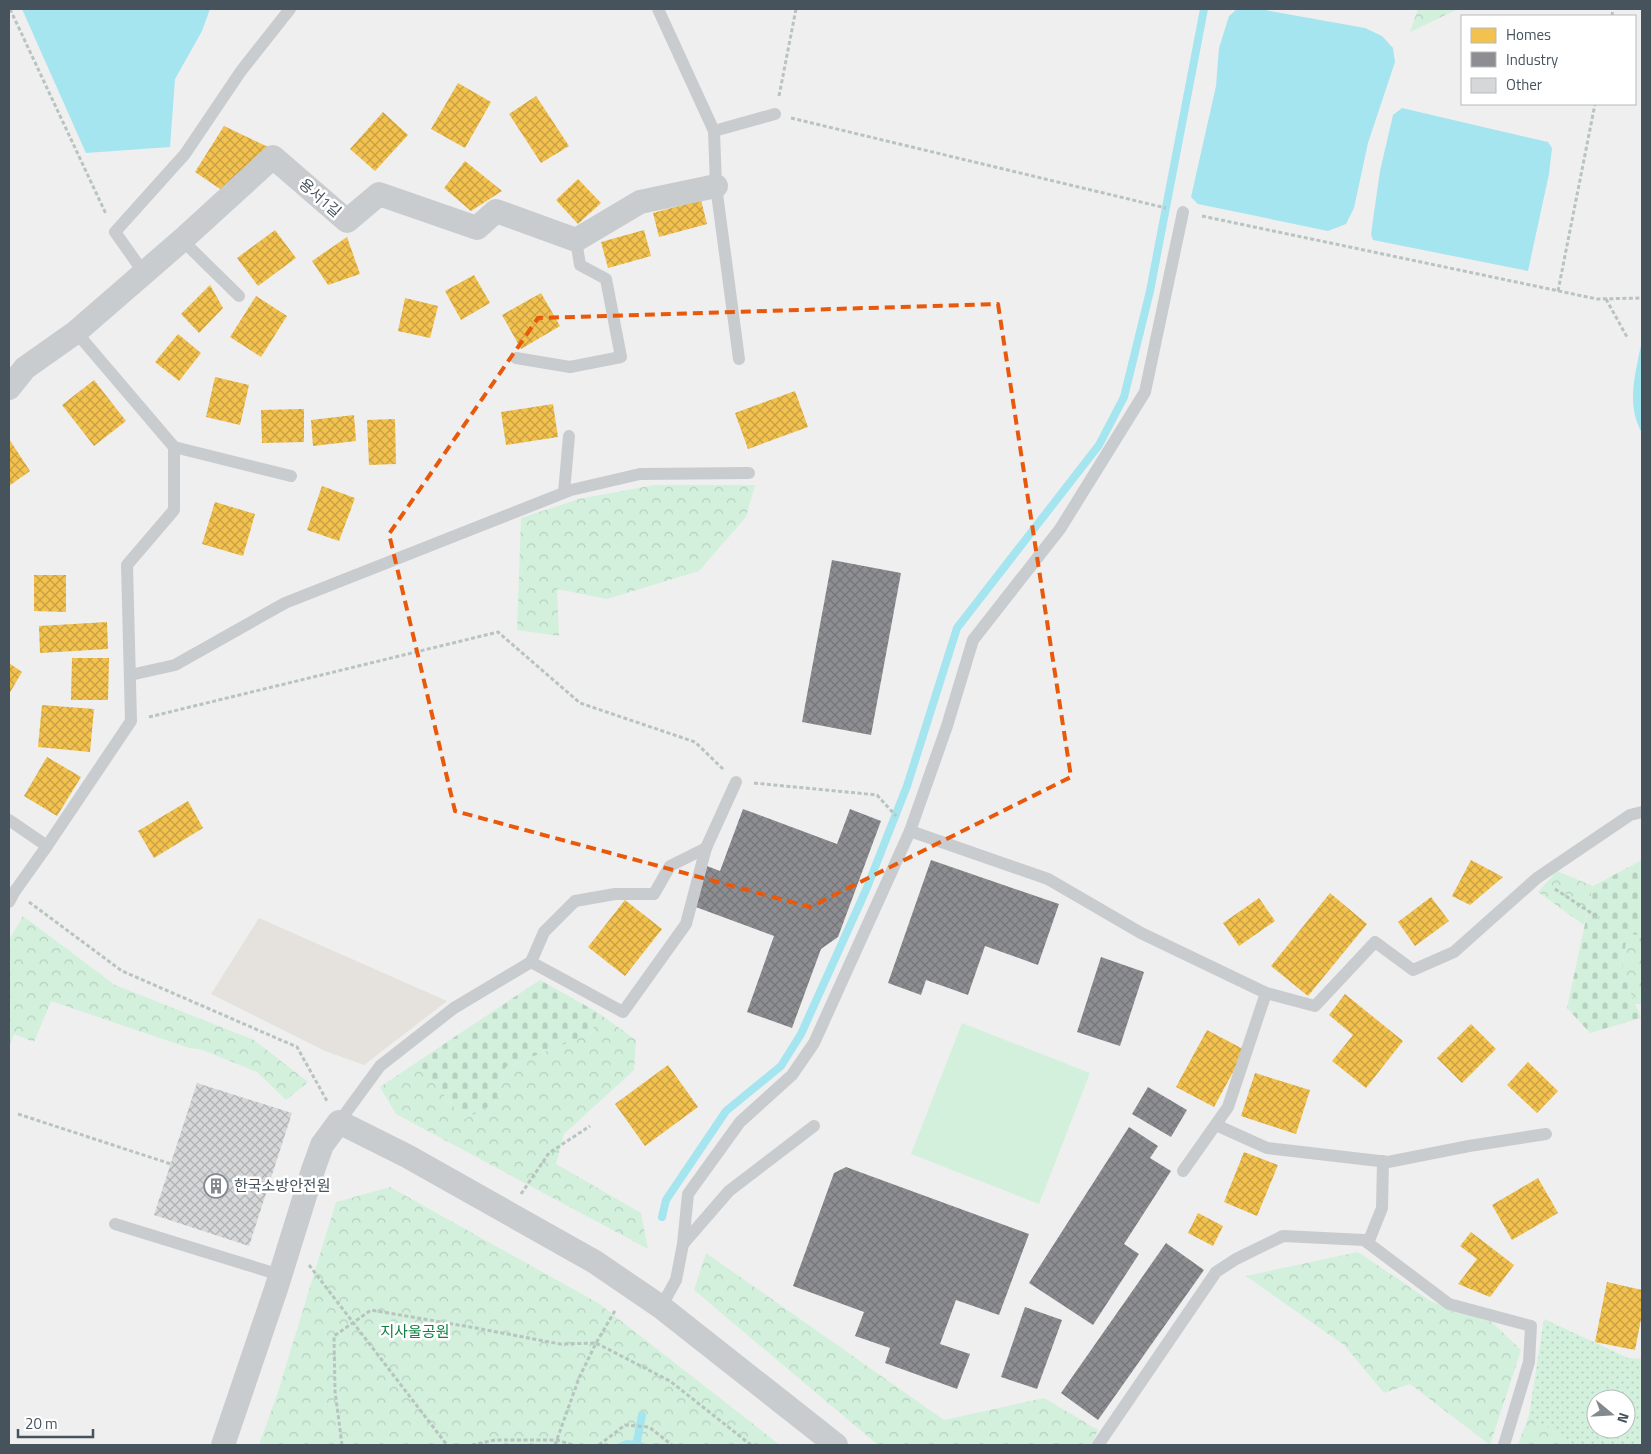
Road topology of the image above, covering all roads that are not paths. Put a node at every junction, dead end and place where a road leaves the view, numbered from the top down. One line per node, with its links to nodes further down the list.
1 (290, 9): 9 (lane)
2 (658, 9): 4 (lane)
3 (776, 114): 4 (lane)
4 (714, 131): 5 (lane)
5 (716, 186): 8 (street); 13 (lane)
6 (1183, 212): 24 (lane)
7 (182, 240): 8 (street, 용서1길); 9 (street, 용서1길); 10 (lane)
8 (576, 240): 12 (lane)
9 (144, 273): 11 (street, 용서1길)
10 (239, 296)
11 (76, 332): 14 (street, 용서1길); 16 (lane)
12 (516, 358)
13 (739, 359)
14 (9, 388)
15 (569, 436): 19 (lane)
16 (174, 447): 18 (lane); 20 (lane)
17 (749, 473): 19 (lane)
18 (292, 476)
19 (564, 492): 20 (lane)
20 (130, 675): 25 (lane)
21 (736, 782): 26 (lane)
22 (1642, 812): 29 (lane)
23 (9, 820): 25 (lane)
24 (910, 831): 29 (lane); 38 (lane)
25 (47, 846): 27 (lane)
26 (706, 848): 28 (lane); 28 (lane)
27 (12, 896)
28 (531, 962): 30 (lane)
29 (1266, 993): 31 (lane)
30 (339, 1122): 39 (street); 40 (street)
31 (1216, 1124): 34 (lane); 35 (lane)
32 (814, 1126): 38 (lane)
33 (1546, 1134): 34 (lane)
34 (1383, 1161): 37 (lane)
35 (1183, 1171)
36 (114, 1224): 39 (lane)
37 (1368, 1243): 43 (lane); 44 (lane)
38 (683, 1244): 40 (lane)
39 (280, 1275): 41 (street)
40 (661, 1307): 42 (street)
41 (223, 1445)
42 (836, 1445)
43 (1098, 1445)
44 (1504, 1445)

